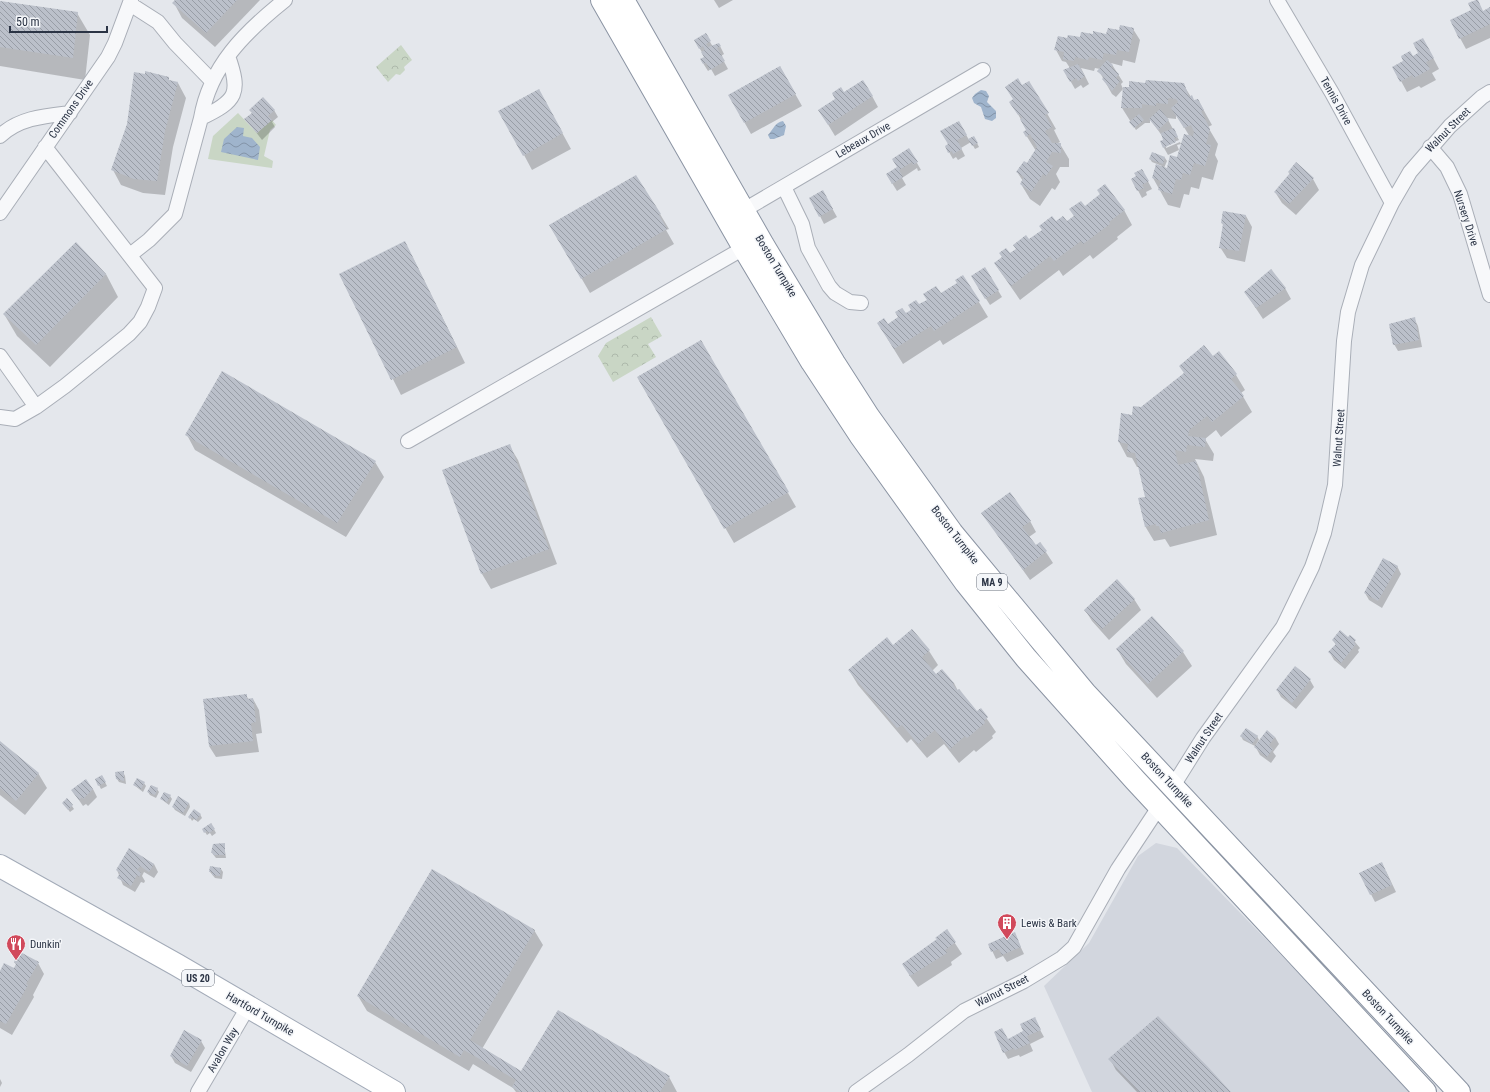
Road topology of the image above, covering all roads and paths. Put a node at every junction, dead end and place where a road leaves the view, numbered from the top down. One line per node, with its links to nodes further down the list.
1 (285, 0): 6 (street)
2 (602, 0): 19 (main road, Boston Turnpike / MA 9)
3 (622, 0): 17 (main road, Boston Turnpike / MA 9)
4 (1277, 0): 16 (street, Tennis Drive)
5 (130, 2): 8 (street); 10 (street, Commons Drive)
6 (228, 56): 8 (street); 11 (street)
7 (983, 70): 15 (street, Lebeaux Drive)
8 (212, 81): 11 (street)
9 (1490, 92): 14 (street, Walnut Street)
10 (70, 113): 12 (street); 13 (street, Commons Drive)
11 (201, 118): 20 (street)
12 (0, 136)
13 (46, 147): 18 (street, Commons Drive); 20 (street)
14 (1430, 147): 16 (street, Walnut Street); 21 (street, Nursery Drive)
15 (784, 187): 17 (street, Lebeaux Drive); 22 (street)
16 (1392, 203): 27 (street, Walnut Street)
17 (744, 210): 27 (main road, Boston Turnpike / MA 9)
18 (0, 213)
19 (744, 248): 26 (street); 28 (main road, Boston Turnpike / MA 9)
20 (130, 255): 24 (street)
21 (1490, 295)
22 (861, 303)
23 (0, 356): 24 (street)
24 (36, 407): 25 (street)
25 (0, 417)
26 (408, 441)
27 (1173, 786): 35 (main road, Boston Turnpike / MA 9)
28 (1160, 807): 33 (street, Walnut Street); 34 (main road, Boston Turnpike / MA 9)
29 (0, 866): 30 (main road, Hartford Turnpike / US 20)
30 (248, 1007): 31 (street, Avalon Way); 32 (main road, Hartford Turnpike / US 20)
31 (198, 1092)
32 (394, 1092)
33 (856, 1092)
34 (1425, 1092)
35 (1459, 1092)

